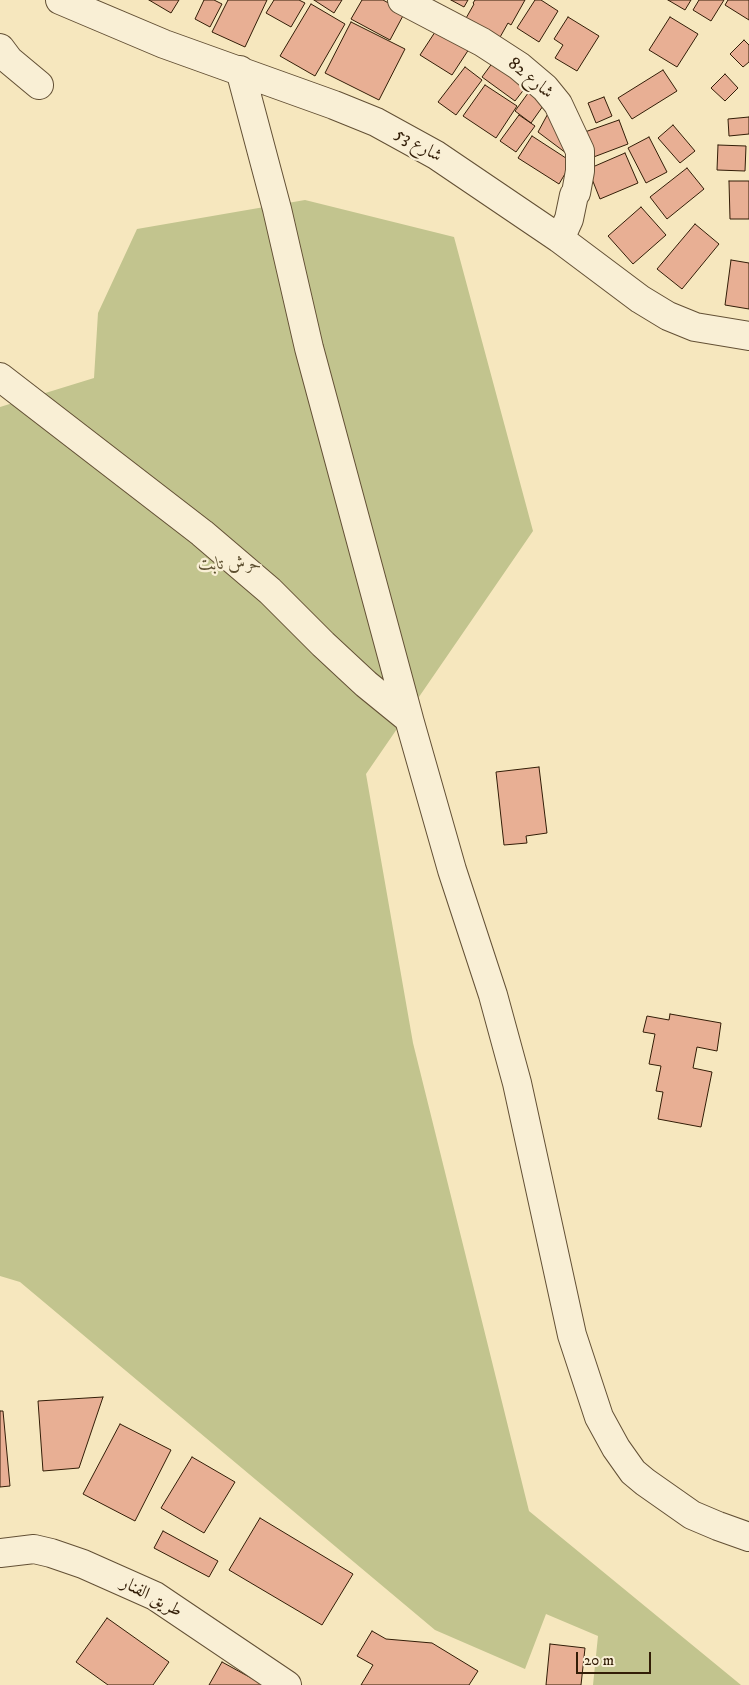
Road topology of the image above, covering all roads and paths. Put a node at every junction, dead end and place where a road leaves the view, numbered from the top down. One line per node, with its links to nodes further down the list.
1 (60, 0): 4 (street, شارع 53)
2 (402, 0): 6 (street, شارع 82)
3 (0, 48): 5 (street)
4 (240, 70): 6 (street, شارع 53); 9 (street)
5 (39, 85)
6 (560, 239): 7 (street, شارع 53)
7 (749, 336)
8 (0, 377): 9 (street)
9 (408, 719): 10 (street)
10 (749, 1537)
11 (0, 1553): 12 (street, طريق الفنار)
12 (287, 1685)

